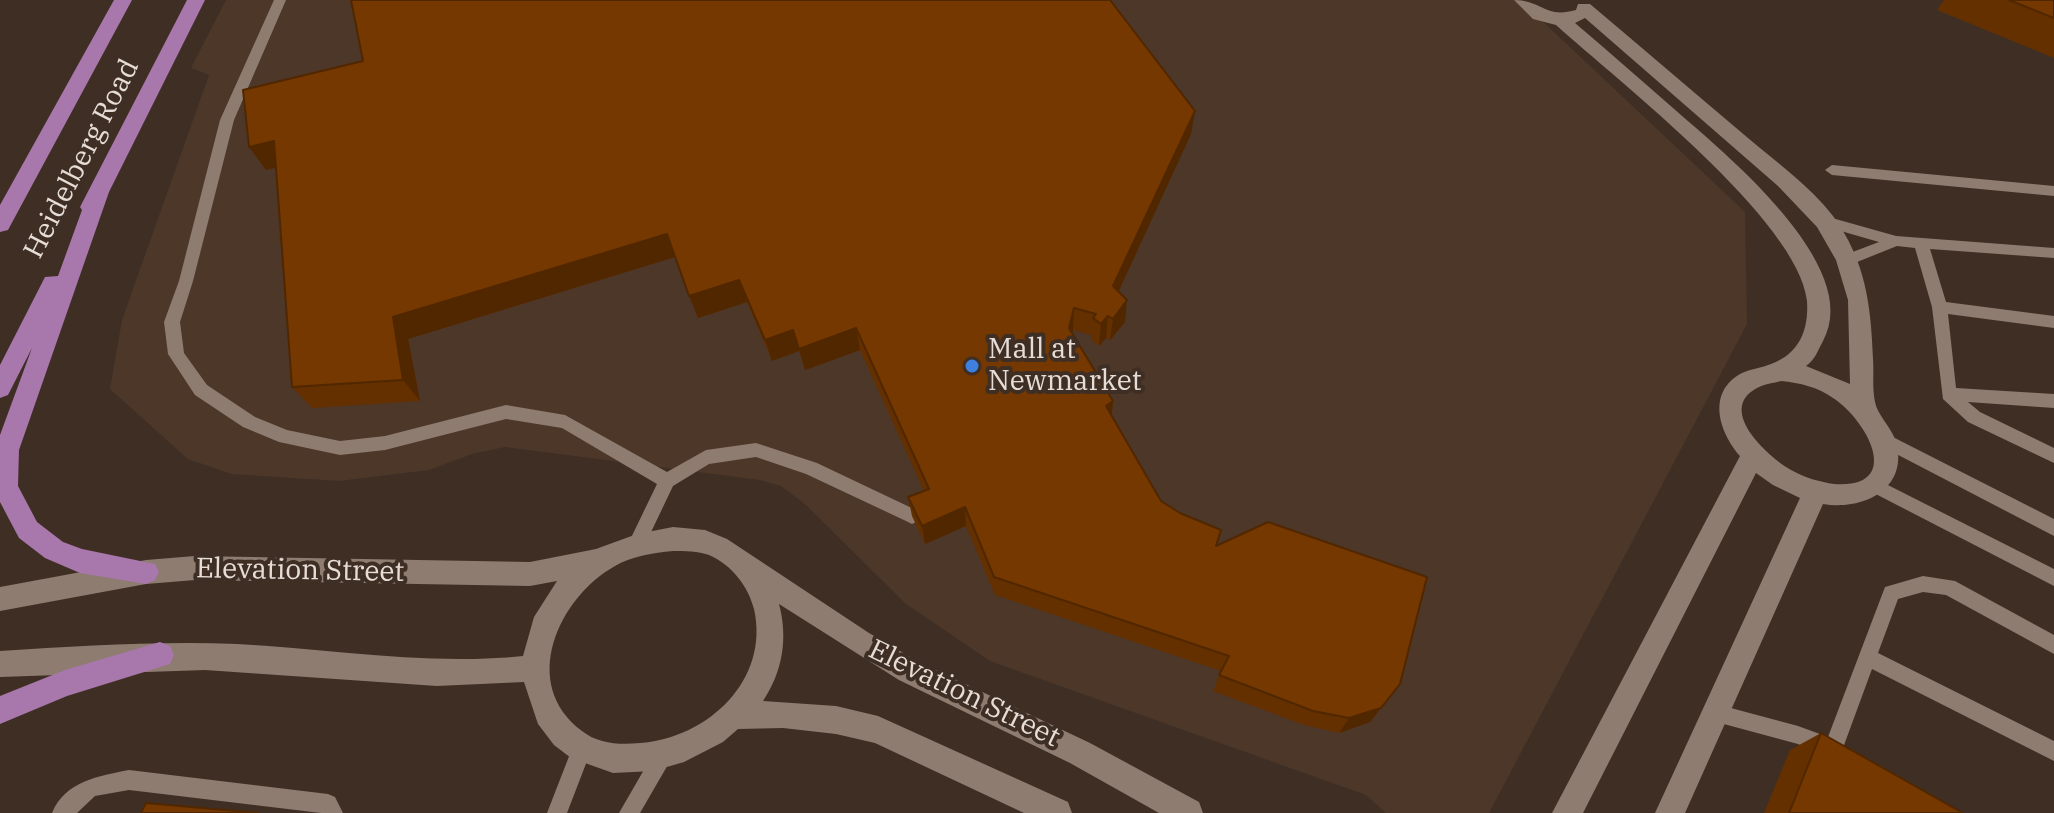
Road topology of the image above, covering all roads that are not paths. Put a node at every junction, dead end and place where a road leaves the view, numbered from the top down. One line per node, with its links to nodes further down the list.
1 (123, 0): 11 (main road, Heidelberg Road)
2 (196, 0): 9 (main road, Heidelberg Road)
3 (280, 0): 26 (lane)
4 (1523, 0): 6 (street)
5 (1583, 4): 6 (street); 10 (street)
6 (1561, 20): 18 (street)
7 (1832, 170): 8 (lane)
8 (2054, 191)
9 (99, 192): 19 (main road, Heidelberg Road); 34 (main road)
10 (1825, 221): 12 (lane); 15 (street)
11 (0, 224)
12 (1896, 241): 13 (lane); 15 (lane)
13 (1921, 243): 14 (lane); 16 (lane)
14 (2054, 253)
15 (1847, 260): 22 (street)
16 (1940, 307): 17 (lane); 20 (lane)
17 (2054, 322)
18 (1781, 371): 22 (street); 25 (street)
19 (0, 388)
20 (1949, 394): 21 (lane); 24 (lane)
21 (2054, 401)
22 (1863, 406): 23 (street)
23 (1885, 440): 27 (street); 30 (lane)
24 (2054, 456)
25 (1752, 457): 28 (street); 54 (street)
26 (667, 481): 29 (lane); 31 (lane)
27 (1874, 485): 28 (street); 35 (lane)
28 (1815, 493): 43 (street)
29 (912, 516)
30 (2054, 528)
31 (637, 544): 32 (street, Elevation Street); 33 (street, Elevation Street)
32 (602, 559): 34 (street, Elevation Street); 41 (street, Elevation Street)
33 (745, 566): 44 (street, Elevation Street); 53 (street, Elevation Street)
34 (146, 572): 36 (street, Elevation Street)
35 (2054, 578)
36 (0, 599)
37 (2054, 645): 39 (lane)
38 (160, 655): 40 (street); 41 (street); 42 (main road)
39 (1868, 658): 43 (lane); 46 (lane)
40 (0, 664)
41 (535, 668): 45 (street, Elevation Street)
42 (0, 710)
43 (1716, 713): 55 (street)
44 (736, 715): 47 (street, Elevation Street); 52 (street)
45 (582, 748): 47 (street, Elevation Street); 50 (lane)
46 (2054, 751)
47 (663, 756): 51 (lane)
48 (62, 813): 49 (lane)
49 (333, 813)
50 (557, 813)
51 (629, 813)
52 (1057, 813)
53 (1188, 813)
54 (1567, 813)
55 (1670, 813)

